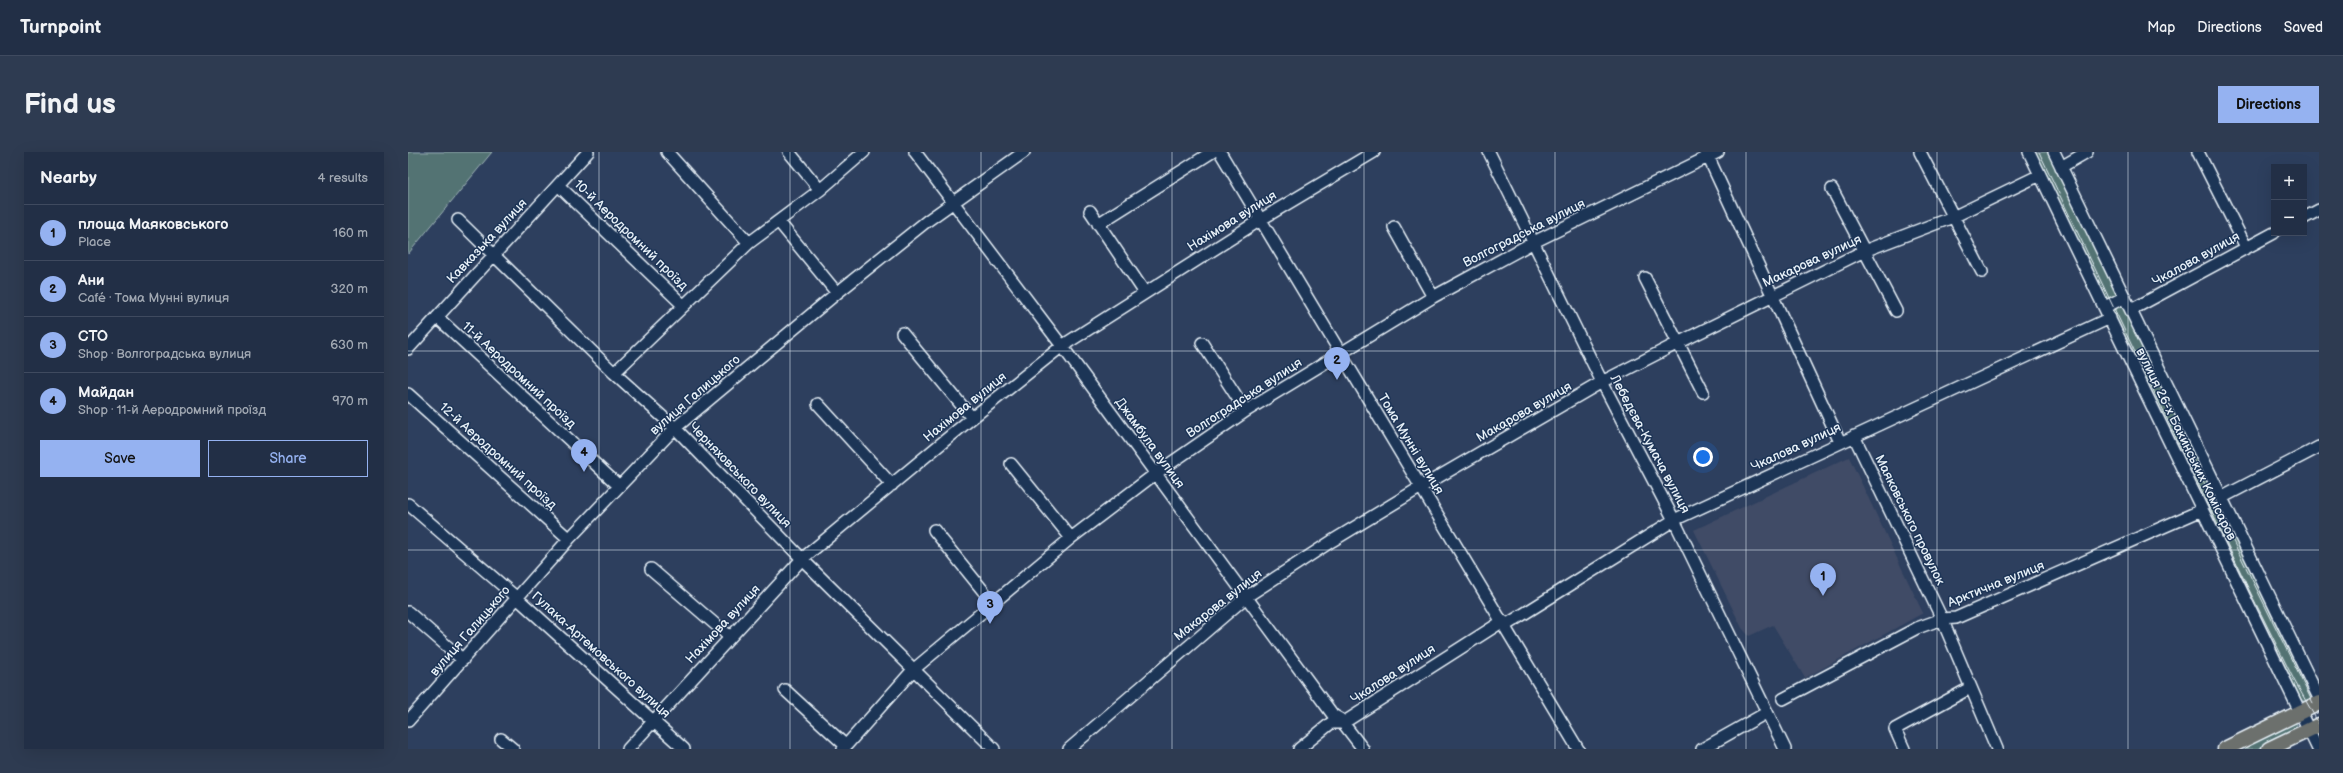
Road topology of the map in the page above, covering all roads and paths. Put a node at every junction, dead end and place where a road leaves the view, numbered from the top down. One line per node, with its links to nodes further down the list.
1 (588, 152): 20 (street, Кавказька вулиця)
2 (667, 152): 35 (street)
3 (789, 152): 22 (street)
4 (864, 152): 22 (street)
5 (916, 152): 23 (street, Джамбула вулиця)
6 (1024, 152): 23 (street, вулиця Галицького)
7 (1212, 152): 31 (street)
8 (1220, 152): 29 (street, Тома Мунні вулиця)
9 (1374, 152): 17 (street, Нахімова вулиця)
10 (1489, 152): 34 (street, Лебедєва-Кумача вулиця)
11 (1920, 152): 27 (street)
12 (2028, 152): 19 (street, вулиця 26-х Бакинських Комісаров)
13 (2054, 152): 18 (street, вулиця 26-х Бакинських Комісаров)
14 (2087, 152): 18 (street)
15 (2198, 152): 36 (street)
16 (1710, 154): 34 (street, Волгоградська вулиця); 43 (street)
17 (1360, 155): 29 (street, Нахімова вулиця)
18 (2061, 166): 45 (street, вулиця 26-х Бакинських Комісаров)
19 (2040, 175): 27 (street, Макарова вулиця); 47 (street, вулиця 26-х Бакинських Комісаров)
20 (558, 185): 38 (street, Кавказька вулиця); 46 (street, 10-й Аеродромний проїзд)
21 (1832, 189): 37 (street)
22 (820, 190): 30 (street)
23 (952, 202): 41 (street, вулиця Галицького); 55 (street, Джамбула вулиця)
24 (2319, 210): 26 (street)
25 (1090, 211): 31 (street)
26 (2307, 216)
27 (1953, 217): 37 (street, Макарова вулиця); 39 (street)
28 (458, 220): 38 (street, Черняховського вулиця)
29 (1260, 220): 42 (street, Нахімова вулиця); 57 (street, Тома Мунні вулиця)
30 (779, 222): 35 (street); 41 (street)
31 (1098, 224): 42 (street)
32 (1394, 227): 44 (street)
33 (2271, 234): 36 (street, Чкалова вулиця)
34 (1534, 242): 44 (street, Волгоградська вулиця); 59 (street, Лебедєва-Кумача вулиця)
35 (749, 243): 46 (street)
36 (2246, 247): 48 (street, Чкалова вулиця)
37 (1864, 251): 43 (street, Макарова вулиця); 49 (street)
38 (493, 254): 50 (street, Кавказька вулиця); 58 (street, Черняховського вулиця)
39 (1982, 272)
40 (1645, 278): 54 (street)
41 (837, 292): 65 (street, вулиця Галицького)
42 (1145, 293): 55 (street, Нахімова вулиця)
43 (1773, 295): 54 (street, Макарова вулиця); 67 (street)
44 (1433, 297): 57 (street, Волгоградська вулиця)
45 (2125, 297): 47 (street); 48 (street, вулиця 26-х Бакинських Комісаров)
46 (684, 306): 58 (street)
47 (2105, 307): 51 (street, вулиця 26-х Бакинських Комісаров)
48 (2131, 310): 74 (street, вулиця 26-х Бакинських Комісаров)
49 (1896, 311)
50 (437, 318): 56 (street, Кавказька вулиця); 72 (street, 11-й Аеродромний проїзд)
51 (2110, 318): 66 (street, Чкалова вулиця); 76 (street, вулиця 26-х Бакинських Комісаров)
52 (902, 333): 64 (street)
53 (1202, 343): 63 (street)
54 (1678, 343): 59 (street, Макарова вулиця); 60 (street)
55 (1062, 346): 64 (street, Нахімова вулиця); 70 (street, Джамбула вулиця)
56 (408, 349)
57 (1340, 353): 63 (street, Волгоградська вулиця); 73 (street, Тома Мунні вулиця)
58 (614, 373): 65 (street, Черняховського вулиця)
59 (1602, 382): 73 (street, Макарова вулиця); 77 (street, Лебедєва-Кумача вулиця)
60 (1703, 392)
61 (408, 394): 80 (street, 12-й Аеродромний проїзд)
62 (818, 404): 71 (street)
63 (1246, 411): 70 (street, Волгоградська вулиця)
64 (972, 418): 71 (street, Нахімова вулиця)
65 (675, 428): 72 (street, вулиця Галицького); 81 (street, Черняховського вулиця)
66 (1854, 436): 67 (street, Чкалова вулиця); 87 (street, Маяковського провулок)
67 (1840, 442): 77 (street, Чкалова вулиця)
68 (2319, 447): 74 (street)
69 (1011, 464): 79 (street)
70 (1155, 474): 79 (street, Волгоградська вулиця); 83 (street, Джамбула вулиця)
71 (892, 485): 81 (street, Нахімова вулиця)
72 (618, 486): 80 (street, вулиця Галицького)
73 (1421, 487): 83 (street, Макарова вулиця); 88 (street, Тома Мунні вулиця)
74 (2221, 498): 94 (street, вулиця 26-х Бакинських Комісаров)
75 (408, 504): 84 (street, Гулака-Артемовського вулиця)
76 (2202, 510): 87 (street, Арктична вулиця); 98 (street, вулиця 26-х Бакинських Комісаров)
77 (1674, 520): 88 (street, Чкалова вулиця); 97 (street, Лебедєва-Кумача вулиця)
78 (934, 530): 85 (street)
79 (1071, 538): 85 (street, Волгоградська вулиця)
80 (569, 539): 84 (street, вулиця Галицького)
81 (802, 559): 89 (street, Нахімова вулиця); 91 (street, Черняховського вулиця)
82 (651, 569): 89 (street)
83 (1246, 597): 101 (street, Джамбула вулиця); 109 (street, Макарова вулиця)
84 (518, 598): 90 (street, вулиця Галицького); 100 (street, Гулака-Артемовського вулиця)
85 (994, 603): 91 (street, Волгоградська вулиця)
86 (408, 612): 90 (street)
87 (1942, 619): 92 (street, Маяковського провулок); 95 (street, Арктична вулиця)
88 (1505, 623): 101 (street, Чкалова вулиця); 112 (street, Тома Мунні вулиця)
89 (730, 637): 100 (street, Нахімова вулиця)
90 (463, 660): 99 (street, вулиця Галицького)
91 (913, 670): 104 (street, Волгоградська вулиця); 108 (street, Черняховського вулиця)
92 (1970, 688): 115 (street); 116 (street, Маяковського провулок)
93 (785, 690): 104 (street)
94 (2319, 698)
95 (1783, 699)
96 (2319, 703): 98 (main road)
97 (1766, 713): 113 (street); 114 (street, Лебедєва-Кумача вулиця)
98 (2300, 714): 102 (street, вулиця 26-х Бакинських Комісаров); 117 (main road)
99 (410, 716)
100 (653, 722): 106 (street, Нахімова вулиця); 107 (street, Гулака-Артемовського вулиця)
101 (1343, 723): 110 (street, Чкалова вулиця); 111 (street, Джамбула вулиця)
102 (2313, 728): 118 (main road); 119 (street, вулиця 26-х Бакинських Комісаров)
103 (501, 739): 105 (street)
104 (845, 747)
105 (513, 749)
106 (628, 749)
107 (684, 749)
108 (994, 749)
109 (1069, 749)
110 (1299, 749)
111 (1363, 749)
112 (1578, 749)
113 (1702, 749)
114 (1785, 749)
115 (1904, 749)
116 (1997, 749)
117 (2225, 749)
118 (2268, 749)
119 (2318, 749)

